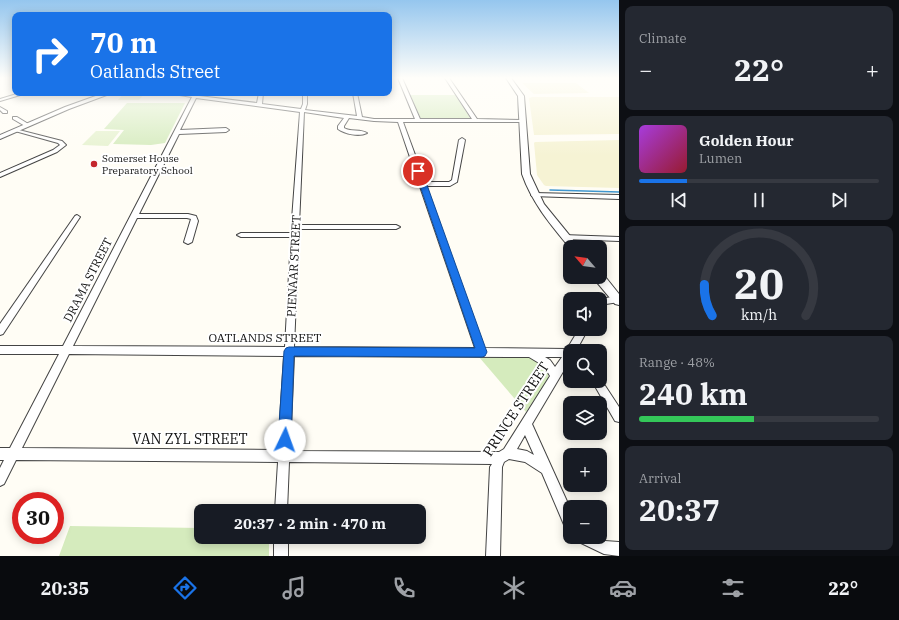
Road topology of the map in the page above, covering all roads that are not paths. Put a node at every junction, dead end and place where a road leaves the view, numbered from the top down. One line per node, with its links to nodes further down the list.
1 (78, 104): 20 (street)
2 (193, 104): 23 (street, DRAMA STREET)
3 (252, 104): 9 (street)
4 (305, 104): 11 (street, PIENAAR STREET)
5 (357, 104): 15 (street)
6 (411, 104): 17 (street)
7 (464, 104): 18 (street)
8 (521, 104): 19 (street)
9 (258, 105): 11 (street)
10 (0, 108): 12 (street)
11 (302, 110): 13 (street); 34 (street, PIENAAR STREET)
12 (5, 112)
13 (348, 116): 15 (street); 24 (street)
14 (15, 118): 20 (street)
15 (360, 118): 16 (street)
16 (400, 120): 17 (street); 28 (street)
17 (418, 120): 18 (street)
18 (475, 120): 19 (street)
19 (522, 121): 29 (street)
20 (24, 124): 21 (street)
21 (17, 130): 25 (street); 27 (street)
22 (226, 130): 23 (street)
23 (178, 132): 31 (street, DRAMA STREET)
24 (364, 133)
25 (0, 137)
26 (462, 140): 28 (street)
27 (0, 175)
28 (423, 184): 47 (street)
29 (534, 195): 30 (street); 36 (street)
30 (619, 197)
31 (134, 216): 39 (street); 45 (street, DRAMA STREET)
32 (77, 217): 43 (street)
33 (396, 227): 34 (street)
34 (296, 231): 35 (street); 46 (street, PIENAAR STREET)
35 (241, 235)
36 (566, 237): 37 (street); 38 (street)
37 (619, 239)
38 (568, 240)
39 (188, 242)
40 (605, 284): 41 (street)
41 (618, 300): 42 (street)
42 (607, 301)
43 (0, 331)
44 (0, 350): 45 (street, OATLANDS STREET)
45 (66, 350): 46 (street, OATLANDS STREET); 55 (street, DRAMA STREET)
46 (289, 351): 47 (street, OATLANDS STREET); 57 (street, PIENAAR STREET)
47 (482, 352): 49 (street, OATLANDS STREET)
48 (563, 352): 49 (street, OATLANDS STREET)
49 (530, 353): 51 (street, OATLANDS STREET)
50 (563, 363): 51 (street, PRINCE STREET)
51 (555, 376): 54 (street, PRINCE STREET)
52 (601, 388): 53 (street)
53 (619, 417)
54 (526, 424): 58 (street, PRINCE STREET); 59 (street)
55 (13, 453): 56 (street, VAN ZYL STREET); 57 (street, VAN ZYL STREET); 60 (street, DRAMA STREET)
56 (0, 454)
57 (284, 455): 58 (street, VAN ZYL STREET); 61 (street, PIENAAR STREET)
58 (504, 455): 59 (street, VAN ZYL STREET); 67 (street, PRINCE STREET)
59 (545, 468): 62 (street)
60 (0, 480)
61 (281, 504)
62 (563, 507)
63 (281, 544): 66 (street)
64 (602, 544): 65 (street)
65 (619, 549)
66 (281, 556)
67 (493, 556)

